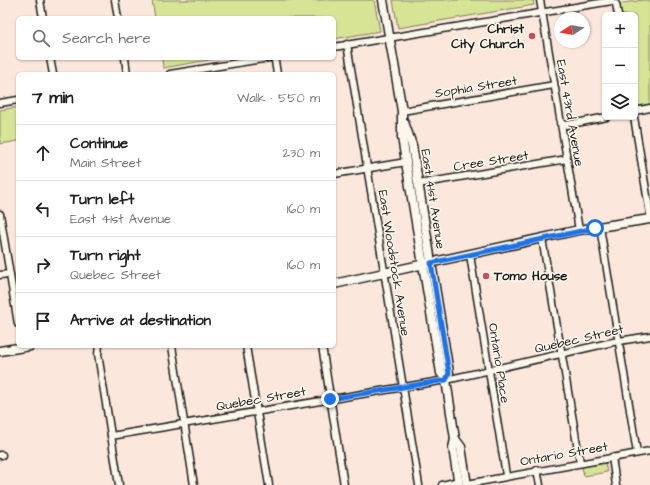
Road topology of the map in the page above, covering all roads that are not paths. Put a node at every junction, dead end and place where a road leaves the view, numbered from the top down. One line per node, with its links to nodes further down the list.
1 (40, 0): 8 (street)
2 (115, 0): 9 (street)
3 (383, 0): 10 (main road, East 41st Avenue)
4 (540, 0): 6 (street, East 43rd Avenue)
5 (614, 1): 6 (street); 7 (street)
6 (542, 12): 10 (street); 22 (street, East 43rd Avenue)
7 (617, 12)
8 (43, 16)
9 (118, 16)
10 (389, 37): 11 (street); 27 (main road, East 41st Avenue)
11 (347, 44): 12 (street); 33 (street, East Woodstock Avenue)
12 (336, 47)
13 (50, 60): 18 (street)
14 (125, 60): 19 (street)
15 (267, 60): 17 (street)
16 (273, 60): 21 (street)
17 (201, 71): 20 (street)
18 (53, 72)
19 (127, 72)
20 (191, 72)
21 (276, 72)
22 (554, 85): 27 (street, Sophia Street); 30 (street, East 43rd Avenue)
23 (16, 100): 24 (street)
24 (0, 103)
25 (650, 108): 26 (street)
26 (638, 110)
27 (402, 114): 32 (main road, East 41st Avenue); 35 (main road, East 41st Avenue)
28 (602, 118): 30 (street)
29 (634, 120): 37 (street)
30 (560, 123): 31 (street, East 43rd Avenue)
31 (567, 159): 35 (street, Cree Street); 41 (street, East 43rd Avenue)
32 (406, 162): 33 (street); 45 (main road, East 41st Avenue)
33 (368, 168): 34 (street); 46 (street, East Woodstock Avenue)
34 (336, 174)
35 (418, 184): 44 (main road, East 41st Avenue)
36 (0, 214): 39 (street)
37 (650, 214)
38 (650, 219): 40 (main road)
39 (1, 226): 47 (street)
40 (600, 227): 41 (main road); 52 (street)
41 (579, 230): 42 (main road)
42 (542, 238): 43 (main road); 61 (street)
43 (470, 255): 44 (main road); 62 (street, Ontario Place)
44 (431, 263): 45 (main road); 63 (main road, East 41st Avenue)
45 (422, 265): 46 (main road); 63 (main road, East 41st Avenue)
46 (384, 273): 49 (main road); 64 (street, East Woodstock Avenue)
47 (10, 274): 48 (street); 50 (street)
48 (0, 275)
49 (336, 284)
50 (16, 312)
51 (650, 336): 52 (street, Quebec Street)
52 (618, 341): 61 (street, Quebec Street); 70 (street)
53 (16, 348): 59 (main road)
54 (95, 348): 60 (street)
55 (98, 348): 60 (street)
56 (172, 348): 67 (street)
57 (246, 348): 66 (street)
58 (322, 348): 65 (street)
59 (0, 351)
60 (98, 354): 68 (street)
61 (561, 354): 62 (street, Quebec Street); 72 (street)
62 (489, 370): 63 (street, Quebec Street); 74 (street, Ontario Place)
63 (446, 380): 64 (street, Quebec Street); 75 (main road, East 41st Avenue)
64 (403, 387): 65 (street, Quebec Street); 80 (street, East Woodstock Avenue)
65 (330, 399): 66 (street, Quebec Street); 79 (street)
66 (257, 411): 67 (street, Quebec Street); 78 (street)
67 (184, 424): 68 (street, Quebec Street); 77 (street)
68 (111, 436): 76 (street)
69 (650, 451): 70 (street, Ontario Street)
70 (637, 453): 71 (street, Ontario Street)
71 (612, 457): 72 (street, Ontario Street); 83 (street)
72 (580, 462): 73 (street, Ontario Street)
73 (537, 470): 74 (street, Ontario Street); 82 (street)
74 (506, 475): 75 (street, Ontario Street)
75 (463, 483): 81 (street, Ontario Street)
76 (119, 485)
77 (194, 485)
78 (269, 485)
79 (344, 485)
80 (419, 485)
81 (442, 485)
82 (540, 485)
83 (616, 485)

